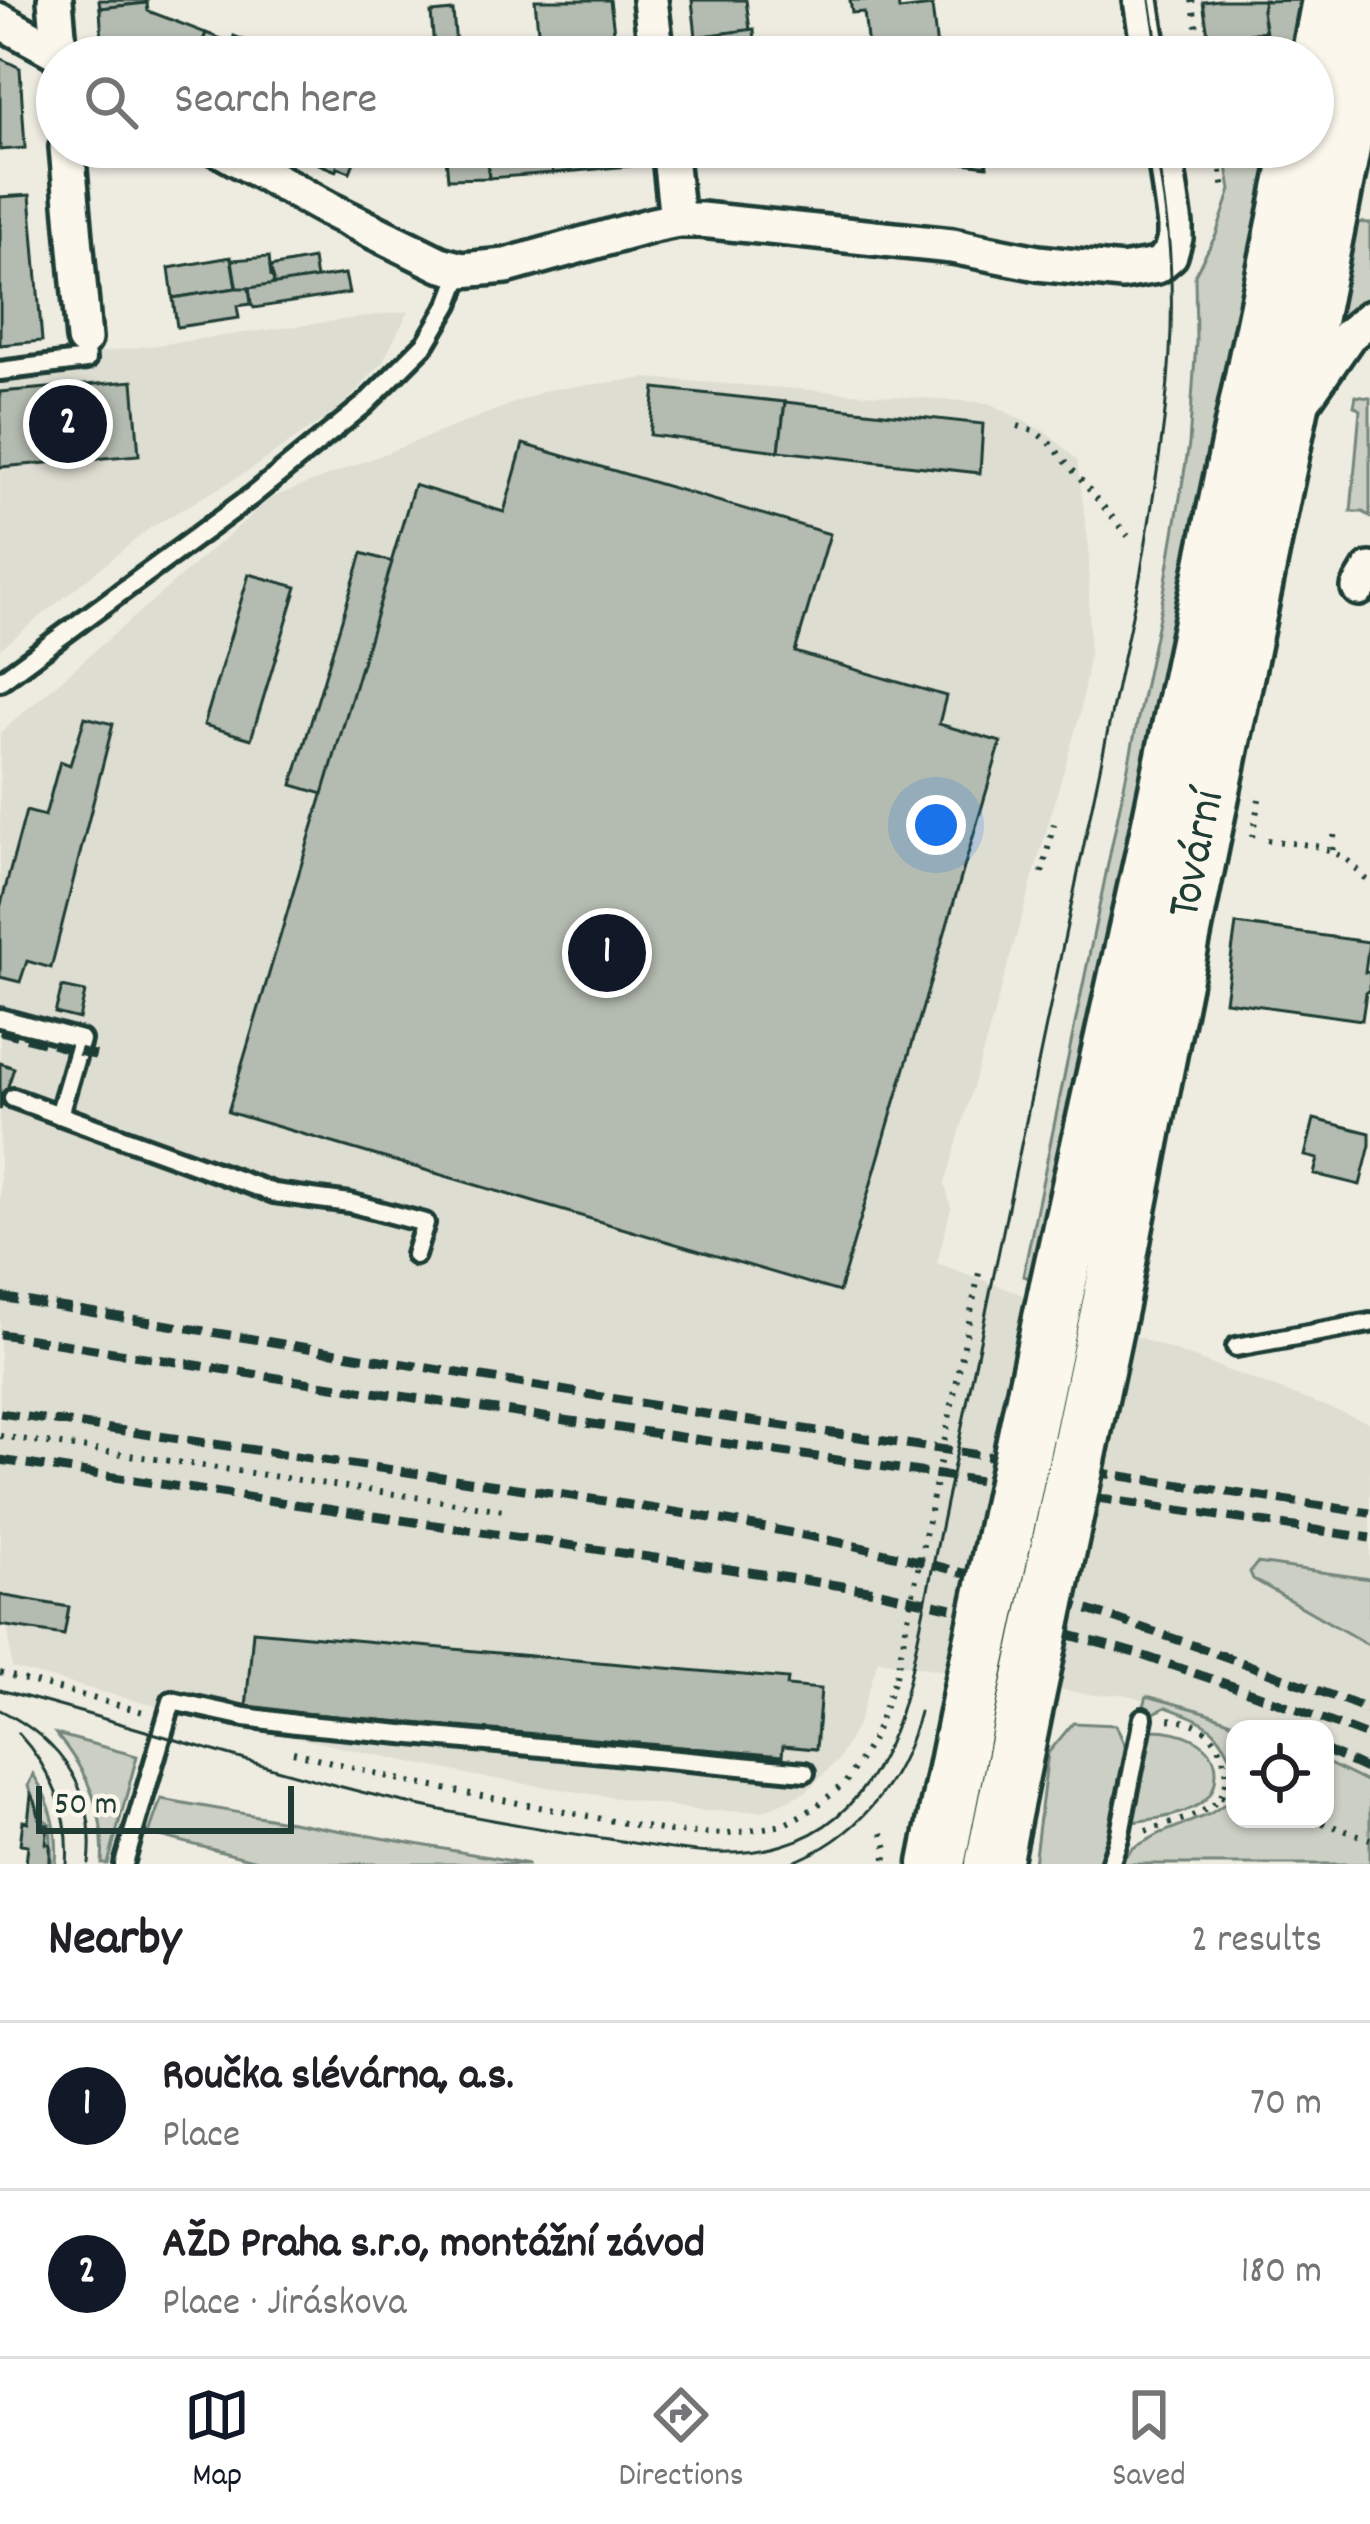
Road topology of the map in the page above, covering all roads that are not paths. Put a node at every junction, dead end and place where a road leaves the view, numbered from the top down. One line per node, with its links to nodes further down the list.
1 (55, 0): 7 (street)
2 (650, 0): 8 (street)
3 (1141, 0): 9 (street)
4 (1330, 0): 10 (main road)
5 (1370, 0): 22 (main road, Tovární)
6 (0, 21): 11 (street)
7 (59, 36)
8 (654, 36)
9 (1147, 36)
10 (1323, 36)
11 (36, 41)
12 (69, 168): 20 (street)
13 (253, 168): 18 (street)
14 (671, 168): 17 (street)
15 (1167, 168): 17 (street)
16 (1297, 168): 33 (main road, Tovární, bridge)
17 (677, 220): 18 (street)
18 (463, 270): 23 (lane)
19 (1370, 318): 22 (street)
20 (84, 339): 21 (lane)
21 (0, 371)
22 (1285, 427): 34 (main road, Tovární, bridge)
23 (0, 681)
24 (0, 1018): 26 (lane)
25 (14, 1098): 26 (lane)
26 (59, 1115): 27 (lane)
27 (415, 1255)
28 (1370, 1323): 29 (lane)
29 (1236, 1347)
30 (1143, 1718): 35 (lane)
31 (805, 1772): 32 (lane)
32 (124, 1864)
33 (937, 1864)
34 (997, 1864)
35 (1110, 1864)

